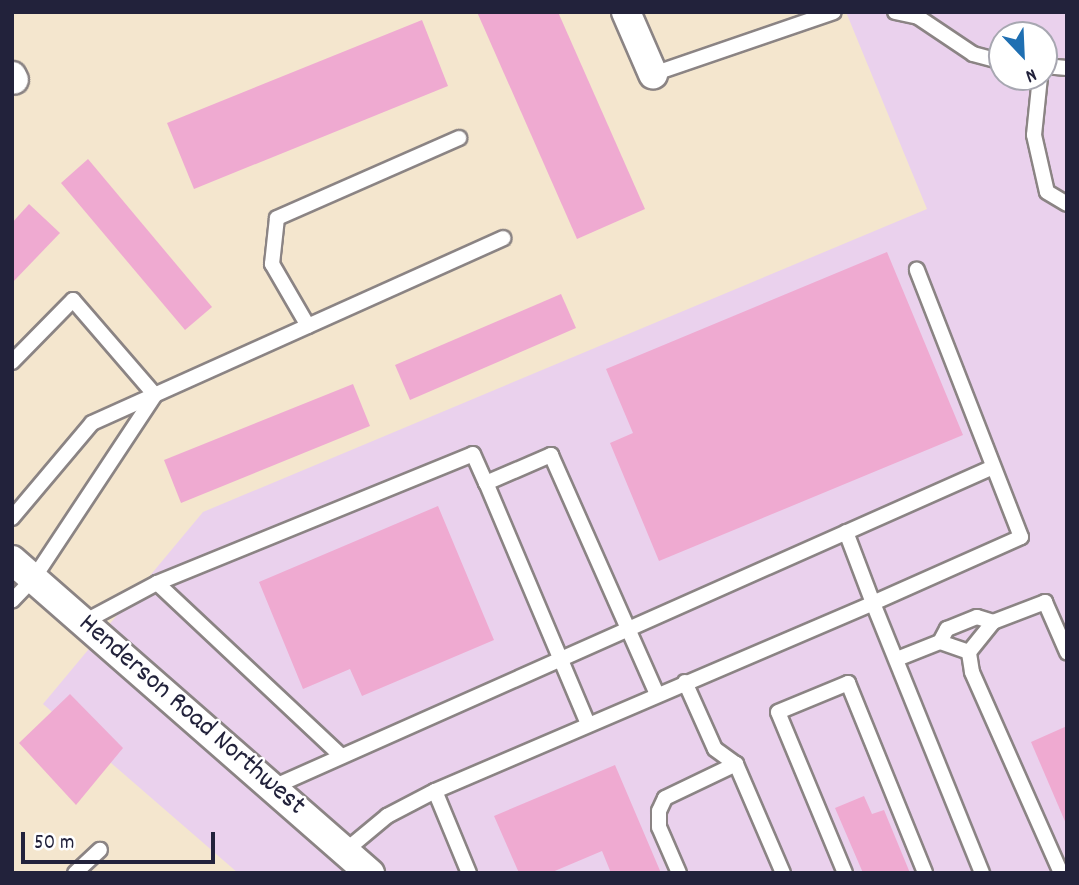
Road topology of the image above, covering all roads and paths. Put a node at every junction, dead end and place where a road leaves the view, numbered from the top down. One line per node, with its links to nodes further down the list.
1 (626, 12): 5 (street)
2 (834, 12): 5 (lane)
3 (895, 12): 4 (lane)
4 (988, 58)
5 (653, 74)
6 (1039, 91): 8 (lane)
7 (459, 138): 11 (lane)
8 (1067, 204)
9 (503, 238): 11 (lane)
10 (917, 270): 14 (lane)
11 (308, 326): 13 (lane)
12 (12, 362): 13 (lane)
13 (155, 395): 16 (lane); 19 (lane)
14 (993, 467): 17 (lane); 22 (lane)
15 (486, 482): 20 (lane); 25 (lane); 29 (lane)
16 (12, 518)
17 (846, 532): 22 (lane); 25 (lane)
18 (12, 560): 19 (street, Henderson Road Northwest)
19 (33, 579): 21 (lane); 23 (street, Henderson Road Northwest)
20 (157, 583): 23 (lane); 34 (lane)
21 (12, 601)
22 (873, 603): 30 (lane); 31 (lane)
23 (85, 622): 36 (street, Henderson Road Northwest)
24 (993, 622): 26 (lane); 27 (lane); 28 (lane)
25 (625, 628): 29 (lane); 32 (lane)
26 (940, 642): 27 (lane); 30 (lane)
27 (969, 652): 40 (lane)
28 (1067, 652)
29 (559, 658): 33 (lane); 34 (lane)
30 (897, 659): 48 (lane)
31 (685, 682): 32 (lane); 35 (lane)
32 (657, 694): 33 (lane)
33 (588, 724): 37 (lane)
34 (341, 755): 36 (lane)
35 (736, 765): 44 (lane); 45 (lane)
36 (271, 788): 39 (street, Henderson Road Northwest)
37 (435, 791): 39 (lane); 43 (lane)
38 (100, 850): 41 (lane)
39 (345, 851): 42 (street, Henderson Road Northwest)
40 (1063, 872)
41 (75, 873)
42 (370, 873)
43 (469, 873)
44 (679, 873)
45 (783, 873)
46 (845, 873): 47 (lane)
47 (925, 873)
48 (982, 873)

